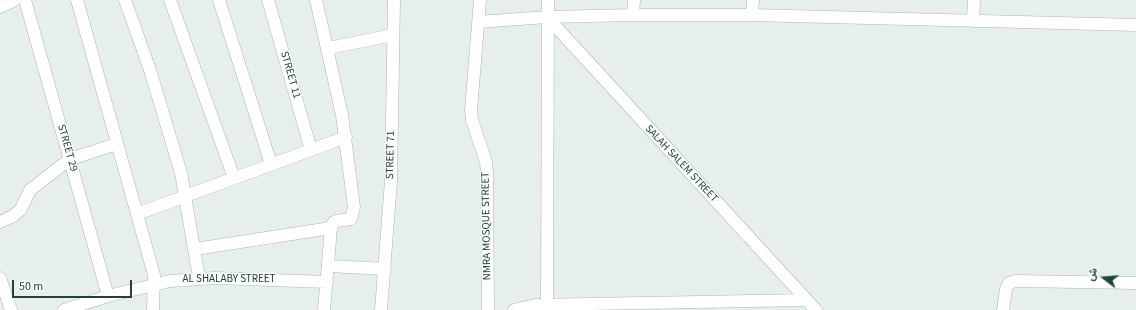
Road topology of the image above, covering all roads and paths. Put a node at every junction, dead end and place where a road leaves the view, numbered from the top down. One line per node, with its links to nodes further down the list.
1 (15, 0): 15 (street)
2 (25, 0): 27 (street, STREET 29)
3 (77, 0): 25 (street)
4 (125, 0): 30 (street)
5 (170, 0): 29 (street)
6 (219, 0): 28 (street)
7 (268, 0): 26 (street, STREET 11)
8 (316, 0): 23 (street)
9 (394, 0): 22 (street, STREET 71)
10 (480, 0): 20 (street, NMRA MOSQUE STREET)
11 (548, 0): 18 (street)
12 (634, 0): 16 (street)
13 (753, 0): 17 (street)
14 (974, 0): 19 (street)
15 (0, 7)
16 (633, 15): 17 (street); 18 (street)
17 (752, 15): 19 (street)
18 (547, 17): 20 (street); 43 (street, SALAH SALEM STREET); 44 (street)
19 (974, 21): 21 (street)
20 (479, 22): 51 (street, NMRA MOSQUE STREET)
21 (1136, 25)
22 (393, 35): 23 (street); 36 (street, STREET 71)
23 (329, 48): 24 (street)
24 (346, 137): 26 (street); 33 (street)
25 (117, 144): 27 (street); 31 (street)
26 (311, 150): 28 (street)
27 (70, 159): 32 (street); 42 (street, STREET 29)
28 (271, 164): 29 (street)
29 (234, 178): 30 (street)
30 (186, 196): 31 (street); 34 (street)
31 (137, 214): 40 (street)
32 (0, 222)
33 (331, 228): 34 (street); 35 (street)
34 (195, 249): 38 (street)
35 (329, 266): 36 (street); 39 (street)
36 (385, 269): 50 (street, STREET 71)
37 (0, 278): 46 (street)
38 (199, 278): 39 (street, AL SHALABY STREET); 40 (street, AL SHALABY STREET)
39 (327, 282): 49 (street)
40 (154, 283): 42 (street, AL SHALABY STREET); 48 (street)
41 (1136, 283): 53 (street)
42 (108, 296): 47 (street, AL SHALABY STREET)
43 (806, 300): 44 (street); 52 (street, SALAH SALEM STREET)
44 (547, 305): 45 (street)
45 (521, 309)
46 (12, 310)
47 (64, 310)
48 (153, 310)
49 (324, 310)
50 (381, 310)
51 (488, 310)
52 (816, 310)
53 (1003, 310)

